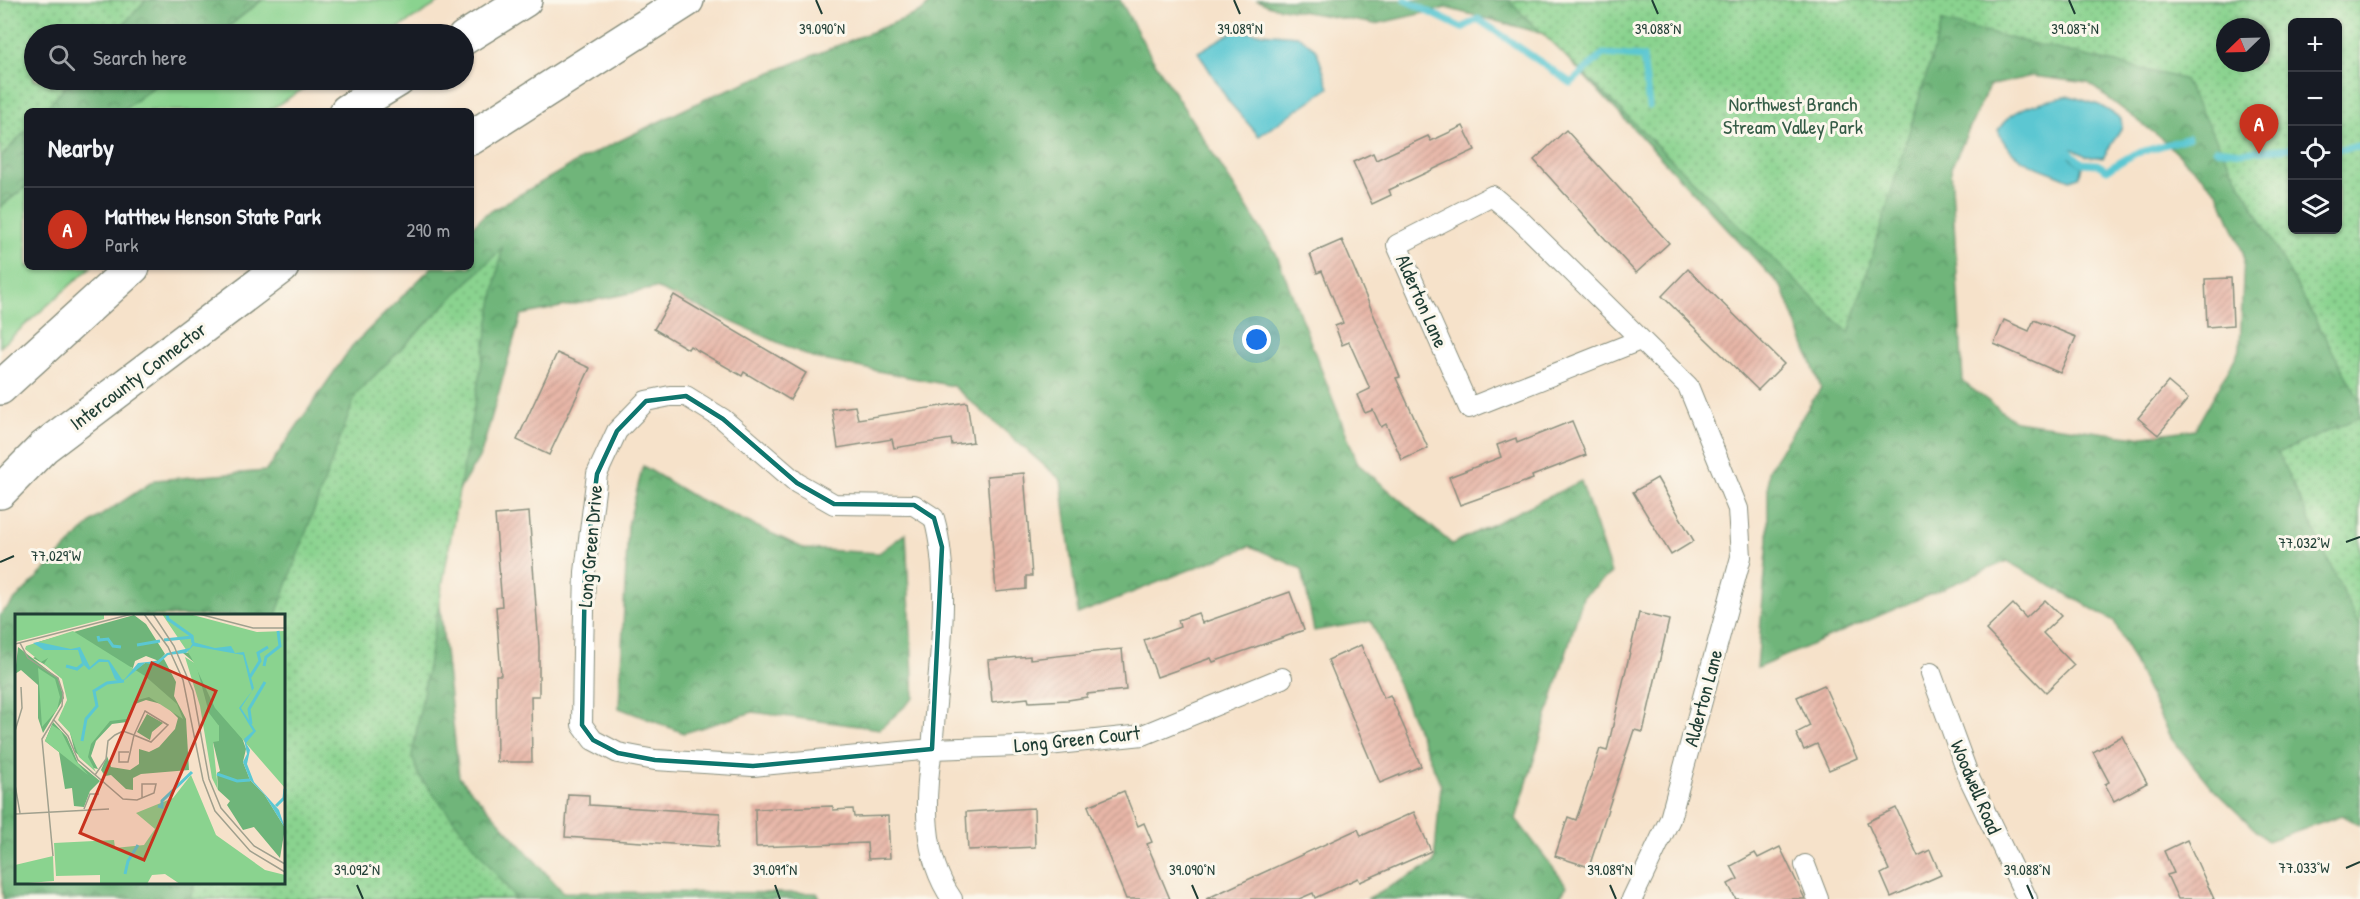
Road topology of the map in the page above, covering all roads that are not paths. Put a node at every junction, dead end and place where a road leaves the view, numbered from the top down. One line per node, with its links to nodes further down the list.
1 (525, 0): 3 (highway)
2 (687, 0): 6 (highway)
3 (474, 32)
4 (382, 90): 5 (highway)
5 (352, 108)
6 (474, 136)
7 (130, 270): 10 (highway)
8 (278, 270): 11 (highway, Intercounty Connector)
9 (1640, 340): 9 (street, Alderton Lane); 17 (street, Alderton Lane)
10 (0, 388)
11 (0, 492)
12 (1931, 673): 19 (street, Woodwell Road)
13 (1282, 678): 14 (street, Long Green Court)
14 (933, 749): 14 (street, Long Green Drive); 16 (street, Long Green Drive)
15 (1804, 865): 18 (street)
16 (952, 899)
17 (1632, 899)
18 (1818, 899)
19 (2027, 899)

